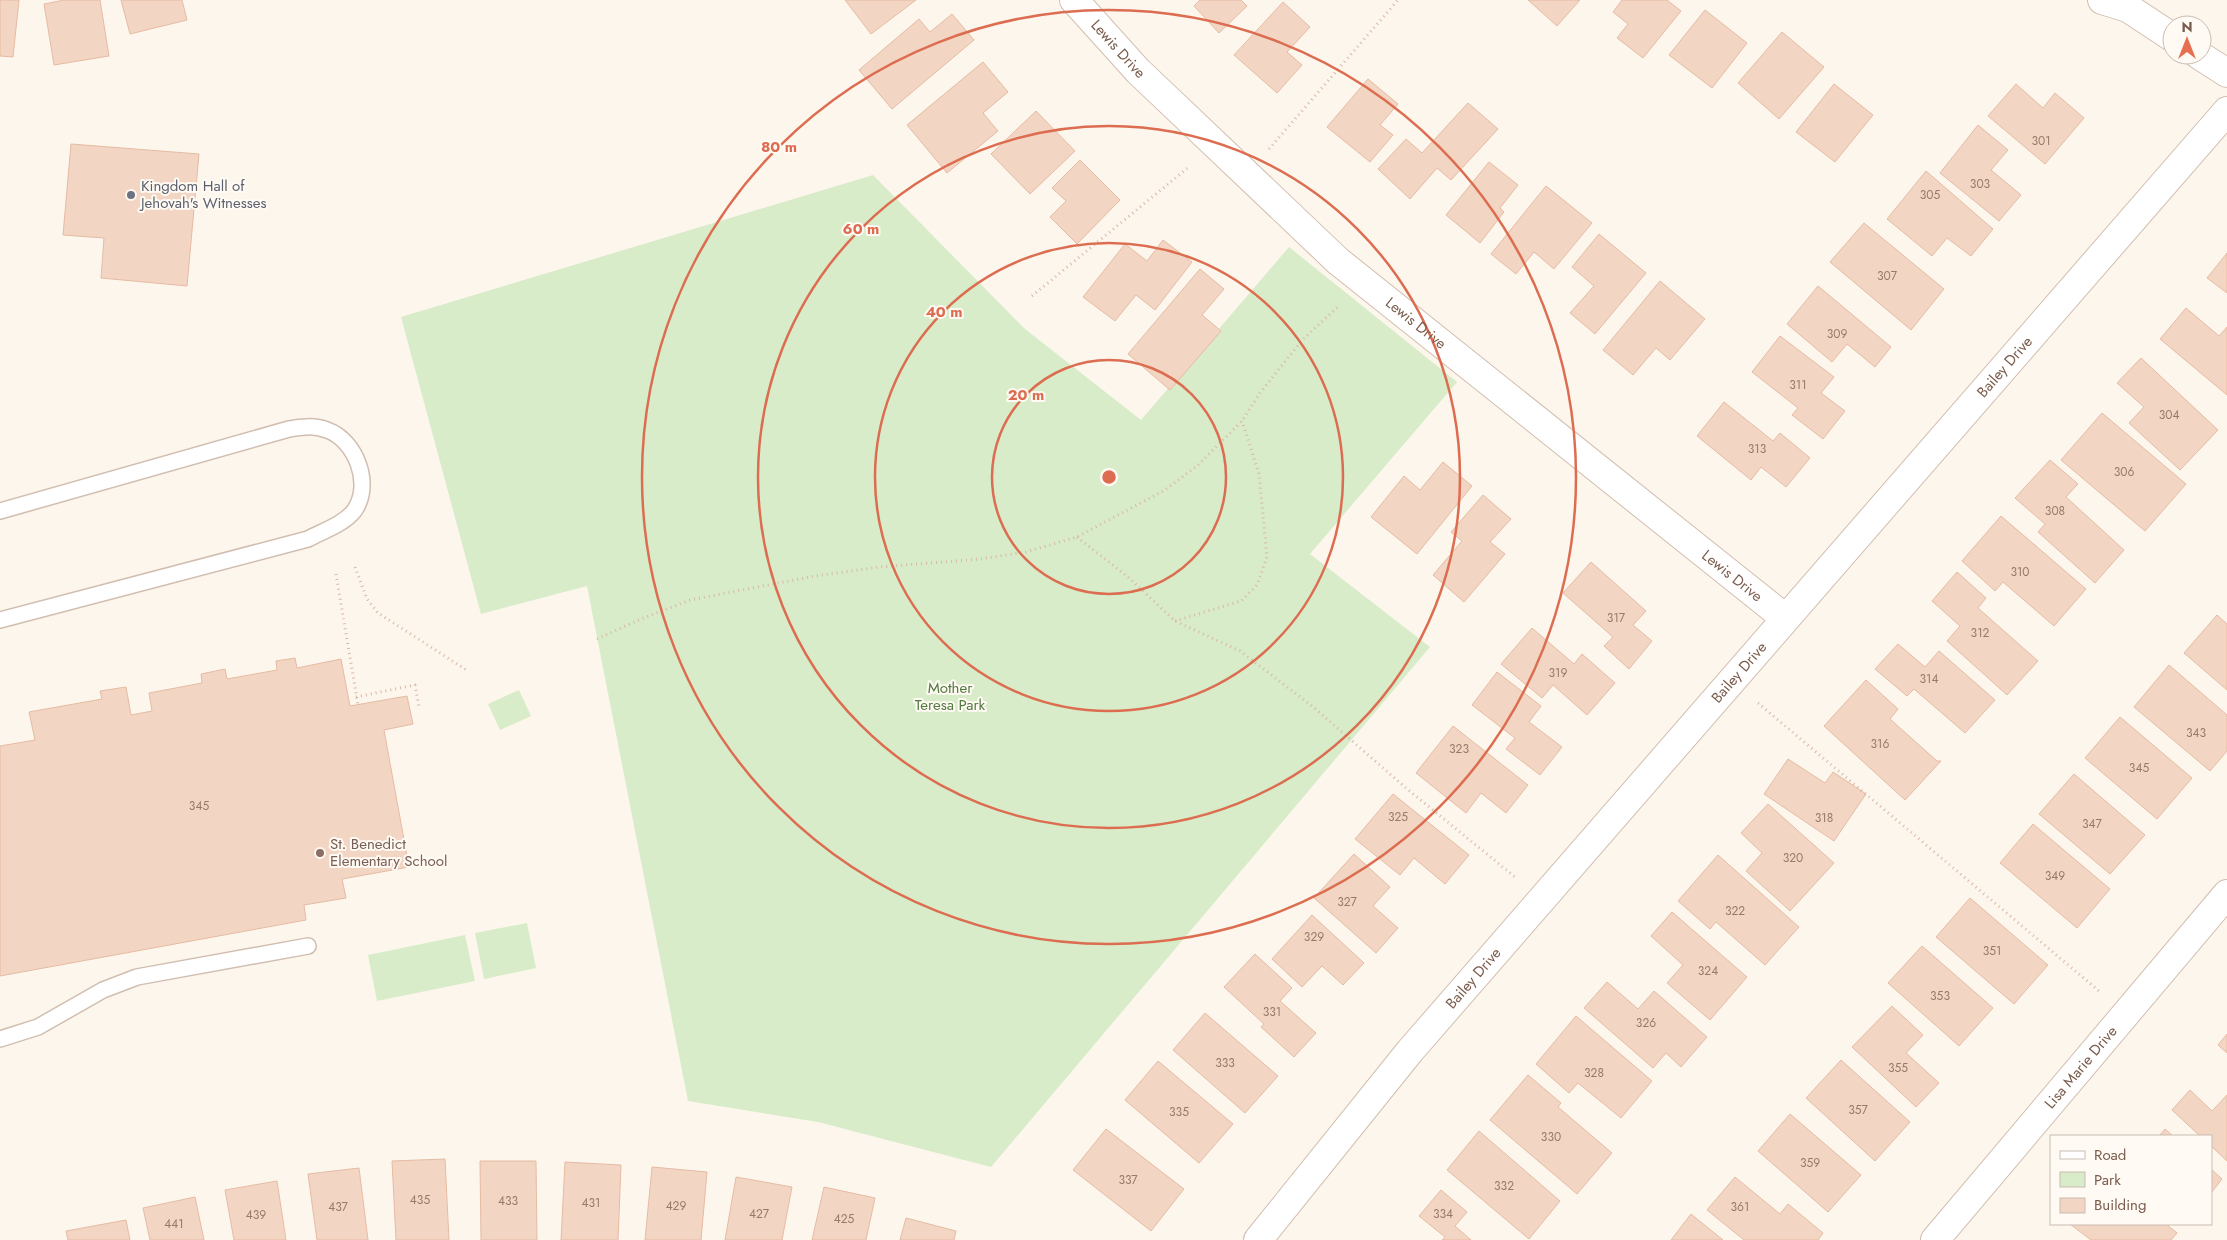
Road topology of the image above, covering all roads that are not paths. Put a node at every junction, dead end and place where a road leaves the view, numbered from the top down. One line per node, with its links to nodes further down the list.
1 (1074, 0): 8 (street, Lewis Drive)
2 (2102, 0): 3 (street)
3 (2162, 30)
4 (2212, 63): 5 (street)
5 (2227, 73)
6 (2227, 111): 8 (street, Bailey Drive)
7 (0, 512): 9 (lane)
8 (1785, 618): 13 (street, Bailey Drive)
9 (0, 620)
10 (2227, 894): 14 (street, Lisa Marie Drive)
11 (308, 946): 12 (lane)
12 (0, 1039)
13 (1258, 1240)
14 (1935, 1240)

